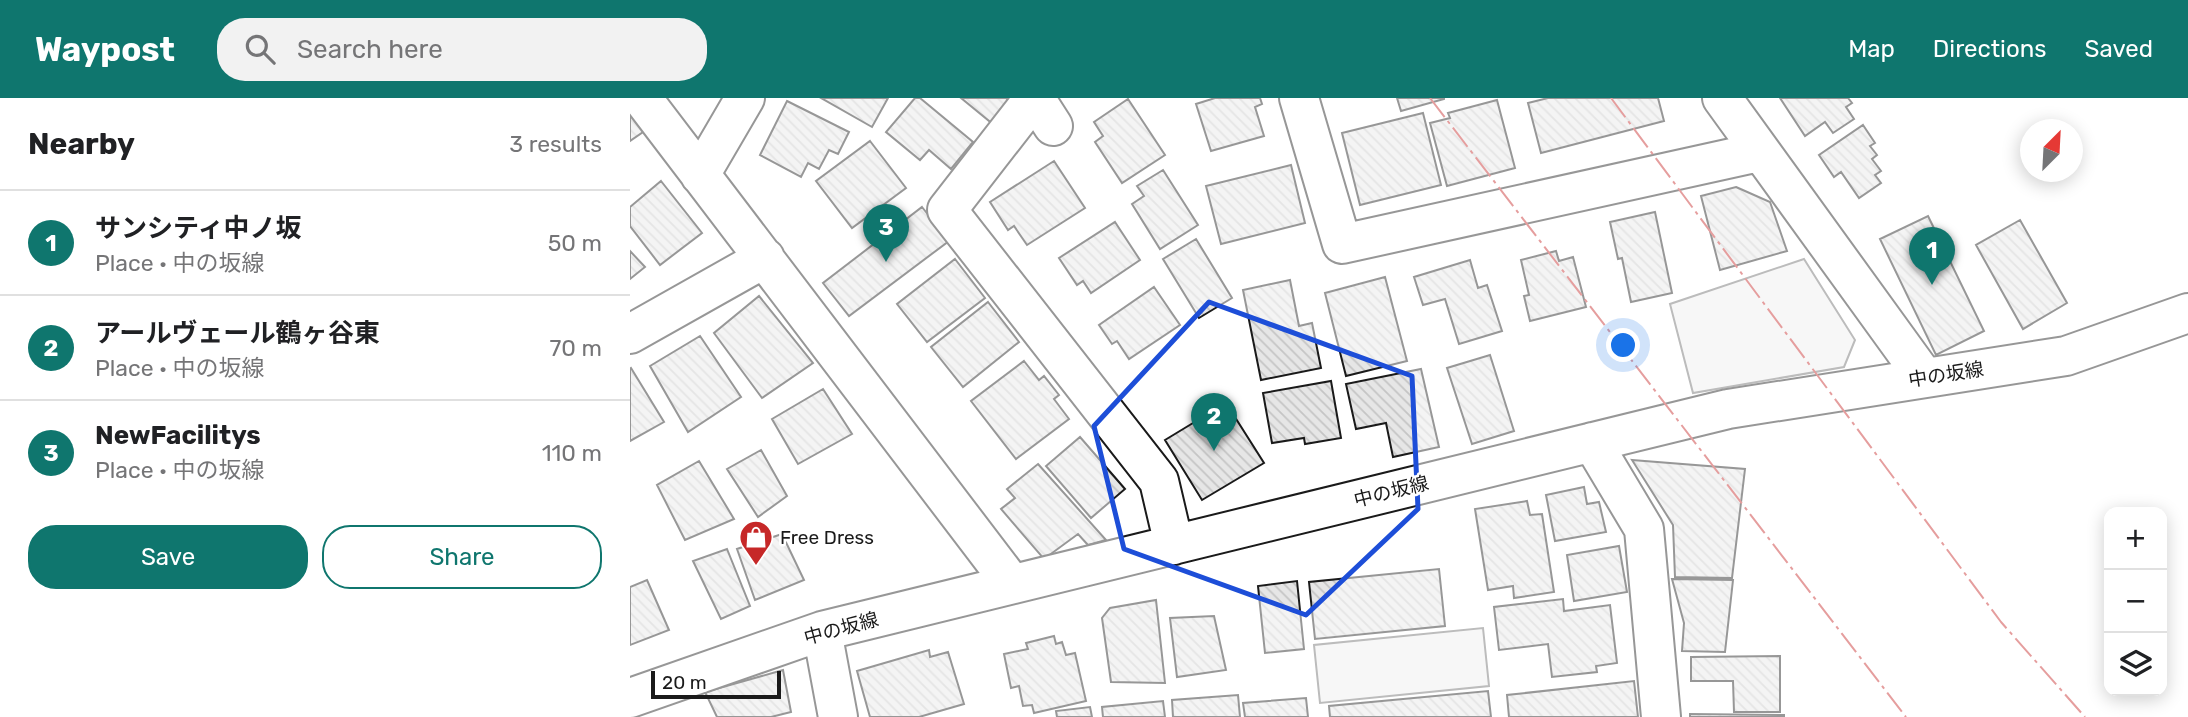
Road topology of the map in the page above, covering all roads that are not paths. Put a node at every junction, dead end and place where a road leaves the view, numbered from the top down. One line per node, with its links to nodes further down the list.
1 (642, 98): 7 (street)
2 (744, 98): 7 (street)
3 (1299, 98): 6 (street)
4 (1722, 98): 6 (street)
5 (1040, 107): 13 (street)
6 (1759, 152): 11 (street)
7 (700, 175): 8 (street)
8 (765, 258): 10 (street); 14 (street)
9 (2175, 318): 11 (street, 中の坂線)
10 (630, 334)
11 (1924, 377): 12 (street, 中の坂線)
12 (1591, 442): 13 (street, 中の坂線); 18 (street)
13 (1174, 545): 14 (street, 中の坂線)
14 (1012, 584): 15 (street, 中の坂線)
15 (822, 631): 16 (street, 中の坂線); 17 (street)
16 (630, 698)
17 (838, 717)
18 (1661, 717)

